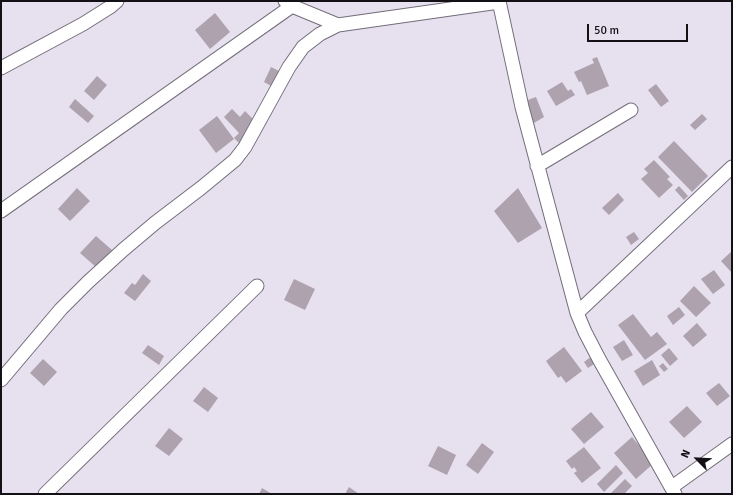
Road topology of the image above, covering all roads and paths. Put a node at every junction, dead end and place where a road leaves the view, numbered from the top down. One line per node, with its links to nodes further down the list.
1 (117, 1): 6 (street)
2 (499, 2): 5 (street); 8 (street)
3 (289, 3): 4 (street); 10 (street)
4 (305, 6): 5 (street)
5 (338, 25): 13 (street)
6 (1, 68)
7 (631, 110): 8 (street)
8 (537, 166): 12 (street)
9 (732, 167): 12 (street)
10 (1, 210)
11 (256, 286): 16 (street)
12 (577, 313): 15 (street)
13 (1, 380)
14 (732, 444): 15 (street)
15 (673, 491)
16 (44, 494)

